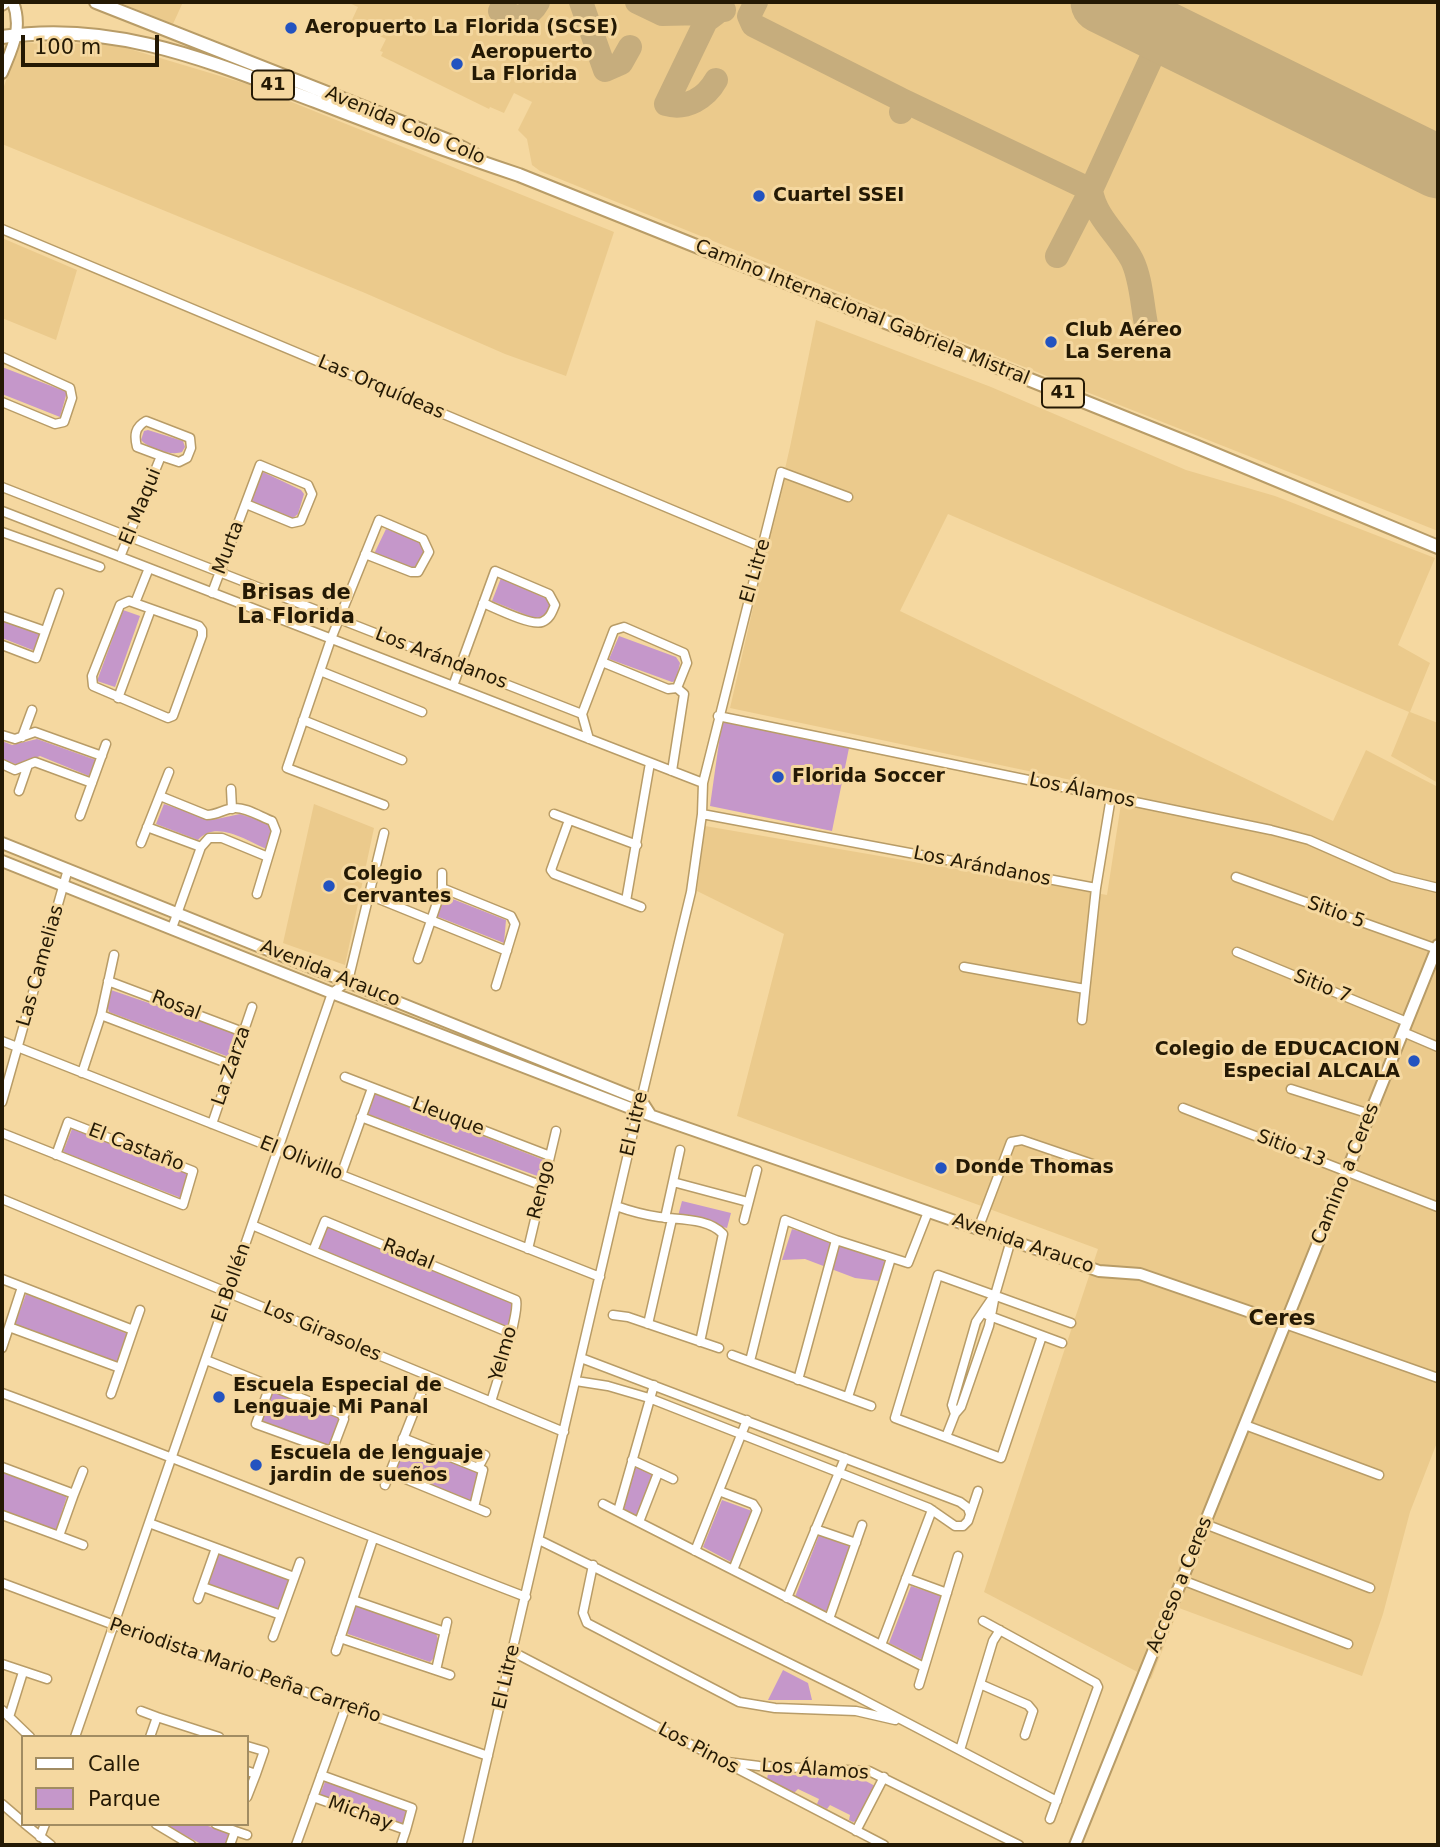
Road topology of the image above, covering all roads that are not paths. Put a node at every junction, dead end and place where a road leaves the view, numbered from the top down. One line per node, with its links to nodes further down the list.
1 (6, 2): 4 (street)
2 (13, 2): 5 (street)
3 (96, 2): 8 (main road, Avenida Colo Colo / 41)
4 (2, 5)
5 (18, 35): 6 (main road, 41); 7 (street); 8 (main road, 41)
6 (2, 37)
7 (2, 73)
8 (519, 175): 20 (main road, Camino Internacional Gabriela Mistral / 41)
9 (2, 229): 19 (street, Las Orquídeas)
10 (2, 357): 11 (street)
11 (2, 402)
12 (161, 456): 12 (street, El Maqui); 18 (street, El Maqui)
13 (2, 487): 18 (street, Los Arándanos)
14 (848, 497): 19 (street, El Litre)
15 (246, 504): 15 (street, Murta); 25 (street, Murta)
16 (2, 511): 22 (street, Los Arándanos)
17 (2, 532): 23 (street)
18 (128, 537): 22 (street, El Maqui); 25 (street, Los Arándanos)
19 (761, 547): 45 (street, El Litre)
20 (1438, 547)
21 (365, 554): 21 (street); 32 (street)
22 (121, 557): 24 (street, Los Arándanos)
23 (100, 567)
24 (149, 568): 27 (street, Los Arándanos); 28 (street)
25 (219, 572): 27 (street, Murta); 32 (street, Los Arándanos)
26 (59, 593): 33 (street)
27 (212, 593): 34 (street, Los Arándanos)
28 (135, 603): 30 (street); 41 (street)
29 (483, 603): 29 (street); 37 (street)
30 (151, 609): 41 (street); 41 (street)
31 (2, 616): 33 (street)
32 (339, 619): 34 (street); 37 (street, Los Arándanos)
33 (46, 631): 35 (street)
34 (331, 639): 38 (street); 39 (street, Los Arándanos)
35 (2, 645)
36 (602, 662): 40 (street); 40 (street); 44 (street)
37 (461, 667): 39 (street); 44 (street, Los Arándanos)
38 (320, 671): 43 (street); 46 (street)
39 (453, 686): 49 (street, Los Arándanos)
40 (677, 688): 56 (street)
41 (118, 698)
42 (32, 710): 48 (street)
43 (422, 712)
44 (582, 714): 49 (street)
45 (718, 716): 59 (street, El Litre); 63 (street, Los Álamos)
46 (303, 720): 52 (street); 64 (street)
47 (2, 734): 48 (street)
48 (22, 737): 51 (street)
49 (589, 739): 53 (street, Los Arándanos)
50 (106, 744): 51 (street)
51 (102, 756): 58 (street)
52 (402, 760)
53 (650, 763): 56 (street, Los Arándanos); 74 (street)
54 (2, 764): 55 (street)
55 (28, 765): 58 (street); 61 (street)
56 (672, 771): 59 (street, Los Arándanos)
57 (169, 772): 62 (street)
58 (92, 783): 68 (street)
59 (703, 783): 67 (street, El Litre)
60 (231, 789): 65 (street)
61 (19, 791)
62 (160, 796): 65 (street); 70 (street)
63 (1111, 797): 83 (street); 84 (street, Los Álamos)
64 (384, 804)
65 (232, 809): 76 (street)
66 (554, 814): 69 (street)
67 (702, 814): 83 (street, Los Arándanos); 117 (street, El Litre)
68 (80, 817)
69 (569, 820): 74 (street); 87 (street)
70 (147, 827): 73 (street); 75 (street)
71 (384, 833): 86 (street)
72 (2, 843): 78 (street, Avenida Arauco)
73 (141, 843)
74 (637, 845): 87 (street)
75 (201, 847): 76 (street); 89 (street)
76 (268, 857): 85 (street)
77 (2, 861): 81 (street, Avenida Arauco)
78 (68, 869): 81 (street, Las Camelias); 89 (street, Avenida Arauco)
79 (442, 873): 82 (street)
80 (1236, 877): 92 (street, Sitio 5)
81 (64, 886): 91 (street, Avenida Arauco); 110 (street, Las Camelias)
82 (442, 888): 90 (street); 93 (street)
83 (1096, 888): 101 (street)
84 (1438, 888)
85 (257, 894)
86 (369, 895): 90 (street); 99 (street)
87 (626, 901): 88 (street)
88 (641, 907)
89 (178, 913): 91 (street); 99 (street, Avenida Arauco)
90 (430, 920): 93 (street); 96 (street)
91 (172, 928): 102 (street, Avenida Arauco)
92 (1437, 947): 106 (street, Camino a Ceres)
93 (507, 951): 100 (street)
94 (1237, 952): 106 (street, Sitio 7)
95 (114, 955): 98 (street)
96 (418, 959)
97 (964, 967): 101 (street)
98 (108, 981): 104 (street); 107 (street, Rosal)
99 (348, 981): 102 (street); 117 (street, Avenida Arauco)
100 (496, 986)
101 (1085, 989): 105 (street)
102 (332, 993): 117 (street, Avenida Arauco); 124 (street, El Bollén)
103 (252, 1007): 107 (street, La Zarza)
104 (101, 1015): 111 (street, Rosal); 112 (street)
105 (1082, 1020)
106 (1405, 1027): 109 (street, Sitio 7); 119 (street, Camino a Ceres)
107 (243, 1032): 111 (street, La Zarza)
108 (2, 1041): 110 (street, El Olivillo)
109 (1438, 1046)
110 (18, 1048): 112 (street, El Olivillo); 116 (street, Las Camelias)
111 (232, 1065): 121 (street, La Zarza)
112 (82, 1073): 121 (street, El Olivillo)
113 (345, 1077): 114 (street, Lleuque)
114 (372, 1088): 120 (street); 127 (street, Lleuque)
115 (1291, 1089): 119 (street)
116 (2, 1102)
117 (639, 1105): 136 (street, El Litre); 138 (street, Avenida Arauco)
118 (1183, 1108): 130 (street, Sitio 13)
119 (1370, 1114): 130 (street, Camino a Ceres)
120 (361, 1117): 131 (street); 133 (street, Lleuque)
121 (212, 1124): 124 (street, El Olivillo)
122 (556, 1131): 127 (street, Rengo)
123 (2, 1133): 126 (street, El Castaño)
124 (278, 1150): 131 (street, El Olivillo); 141 (street, El Bollén)
125 (680, 1150): 132 (street)
126 (56, 1155): 126 (street, El Castaño)
127 (550, 1156): 133 (street, Rengo)
128 (1107, 1169): 142 (street)
129 (757, 1170): 135 (street)
130 (1347, 1171): 137 (street, Sitio 13); 159 (street, Camino a Ceres)
131 (341, 1175): 145 (street, El Olivillo)
132 (673, 1182): 135 (street); 139 (street)
133 (543, 1185): 145 (street, Rengo)
134 (2, 1199): 151 (street, Los Girasoles)
135 (748, 1202): 140 (street)
136 (616, 1206): 139 (street); 148 (street, El Litre)
137 (1438, 1207)
138 (928, 1212): 142 (street, Avenida Arauco); 147 (street)
139 (668, 1218): 158 (street); 164 (street)
140 (744, 1220)
141 (252, 1225): 146 (street, Radal); 151 (street, El Bollén)
142 (978, 1229): 144 (street, Avenida Arauco)
143 (836, 1240): 147 (street); 171 (street); 175 (street)
144 (1010, 1240): 152 (street); 159 (street, Avenida Arauco)
145 (528, 1249): 148 (street, El Olivillo)
146 (313, 1251): 153 (street, Radal); 162 (street, Radal)
147 (891, 1258): 181 (street)
148 (600, 1277): 169 (street, El Litre)
149 (2, 1279): 150 (street)
150 (22, 1287): 160 (street); 161 (street)
151 (229, 1293): 170 (street, El Bollén); 173 (street, Los Girasoles)
152 (995, 1295): 156 (street); 157 (street); 192 (street)
153 (518, 1305): 162 (street, Yelmo)
154 (140, 1310): 161 (street)
155 (613, 1315): 158 (street)
156 (986, 1315): 163 (street); 186 (street); 186 (street)
157 (1070, 1323)
158 (648, 1324): 164 (street)
159 (1285, 1324): 174 (street, Avenida Arauco); 189 (street, Acceso a Ceres)
160 (9, 1327): 166 (street); 172 (street)
161 (133, 1330): 172 (street)
162 (510, 1333): 184 (street, Yelmo)
163 (1042, 1336): 165 (street); 192 (street)
164 (700, 1342): 167 (street)
165 (1062, 1343)
166 (2, 1348)
167 (719, 1348)
168 (732, 1355): 171 (street)
169 (581, 1358): 176 (street, El Litre); 177 (street)
170 (205, 1360): 178 (street); 195 (street, El Bollén)
171 (750, 1361): 175 (street)
172 (120, 1368): 180 (street)
173 (428, 1376): 184 (street, Los Girasoles); 193 (street)
174 (1438, 1378)
175 (798, 1380): 181 (street)
176 (576, 1381): 182 (street); 190 (street, El Litre)
177 (654, 1385): 182 (street); 188 (street)
178 (270, 1386): 187 (street); 187 (street)
179 (2, 1392): 195 (street)
180 (111, 1394)
181 (848, 1397): 185 (street)
182 (649, 1398): 191 (street); 197 (street)
183 (351, 1402): 187 (street)
184 (491, 1402): 190 (street, Los Girasoles)
185 (871, 1406)
186 (955, 1414): 192 (street)
187 (343, 1418)
188 (747, 1420): 191 (street); 196 (street)
189 (1245, 1425): 204 (street); 219 (street, Acceso a Ceres)
190 (564, 1432): 224 (street, El Litre)
191 (742, 1434): 201 (street); 207 (street)
192 (946, 1437)
193 (403, 1438): 199 (street); 202 (street)
194 (485, 1455): 199 (street)
195 (172, 1456): 218 (street, El Bollén); 223 (street)
196 (845, 1458): 201 (street); 215 (street)
197 (632, 1460): 203 (street); 214 (street)
198 (2, 1467): 209 (street)
199 (480, 1469): 211 (street)
200 (83, 1471): 209 (street)
201 (839, 1472): 212 (street); 221 (street)
202 (391, 1473): 206 (street); 211 (street)
203 (658, 1473): 205 (street); 217 (street)
204 (1379, 1475)
205 (673, 1479)
206 (385, 1485)
207 (719, 1491): 228 (street); 232 (street)
208 (978, 1492): 215 (street)
209 (74, 1494): 222 (street)
210 (603, 1504): 214 (street)
211 (474, 1507): 213 (street)
212 (932, 1510): 215 (street); 234 (street)
213 (486, 1511)
214 (618, 1511): 217 (street)
215 (970, 1514)
216 (2, 1515): 222 (street)
217 (639, 1522): 228 (street)
218 (149, 1523): 227 (street); 248 (street, El Bollén)
219 (1205, 1524): 235 (street, Acceso a Ceres); 238 (street)
220 (863, 1525): 225 (street)
221 (816, 1529): 225 (street); 241 (street)
222 (59, 1536): 226 (street)
223 (373, 1539): 240 (street); 243 (street)
224 (539, 1540): 231 (street); 240 (street, El Litre)
225 (856, 1543): 245 (street)
226 (83, 1545)
227 (216, 1548): 233 (street); 237 (street)
228 (695, 1551): 232 (street)
229 (958, 1556): 239 (street)
230 (300, 1562): 233 (street)
231 (593, 1565): 265 (street); 268 (street)
232 (733, 1570): 241 (street)
233 (294, 1577): 244 (street)
234 (906, 1578): 239 (street); 254 (street)
235 (1182, 1580): 253 (street); 308 (street, Acceso a Ceres)
236 (2, 1583): 248 (street, Periodista Mario Peña Carreño)
237 (203, 1587): 242 (street); 244 (street)
238 (1370, 1588)
239 (947, 1593): 258 (street)
240 (526, 1597): 256 (street, El Litre)
241 (787, 1598): 245 (street)
242 (198, 1599)
243 (353, 1600): 250 (street); 252 (street)
244 (281, 1615): 251 (street)
245 (829, 1619): 254 (street)
246 (983, 1621): 249 (street)
247 (447, 1622): 250 (street)
248 (114, 1625): 266 (street, Periodista Mario Peña Carreño); 273 (street, El Bollén)
249 (1000, 1630): 263 (street); 286 (street)
250 (445, 1632): 259 (street)
251 (274, 1637)
252 (340, 1638): 255 (street); 259 (street)
253 (1348, 1644)
254 (881, 1645): 258 (street)
255 (336, 1651)
256 (513, 1652): 279 (street, El Litre); 280 (street, Los Pinos)
257 (2, 1664): 260 (street)
258 (924, 1667): 264 (street)
259 (436, 1670): 261 (street)
260 (23, 1672): 262 (street); 269 (street)
261 (450, 1675)
262 (47, 1679)
263 (980, 1684): 276 (street); 278 (street)
264 (919, 1685)
265 (858, 1697): 268 (street); 271 (street)
266 (346, 1706): 279 (street, Periodista Mario Peña Carreño); 282 (street, Michay)
267 (141, 1711): 270 (street)
268 (856, 1711): 271 (street)
269 (5, 1713): 272 (street)
270 (157, 1717): 274 (street); 275 (street)
271 (908, 1723): 278 (street)
272 (28, 1735)
273 (76, 1735)
274 (151, 1735)
275 (213, 1735)
276 (1025, 1735)
277 (248, 1746): 281 (street)
278 (960, 1750): 286 (street)
279 (488, 1756): 305 (street, El Litre)
280 (720, 1761): 283 (street, Los Álamos); 296 (street, Los Pinos)
281 (251, 1773): 284 (street)
282 (321, 1775): 285 (street, Michay); 294 (street, Michay)
283 (884, 1777): 296 (street); 299 (street, Los Álamos)
284 (248, 1791)
285 (313, 1797): 294 (street, Michay); 303 (street, Michay)
286 (1057, 1801): 288 (street)
287 (2, 1804): 289 (street)
288 (1050, 1819)
289 (21, 1820)
290 (27, 1826): 298 (street)
291 (44, 1826): 298 (street)
292 (159, 1826): 301 (street)
293 (221, 1826): 295 (street)
294 (406, 1830): 304 (street, Michay)
295 (235, 1831): 297 (street); 302 (street)
296 (856, 1831): 306 (street, Los Pinos)
297 (247, 1835)
298 (40, 1837): 300 (street)
299 (1004, 1842): 307 (street, Los Álamos)
300 (51, 1845)
301 (191, 1845)
302 (230, 1845)
303 (296, 1845)
304 (401, 1845)
305 (467, 1845)
306 (884, 1845)
307 (1019, 1845)
308 (1075, 1845)

